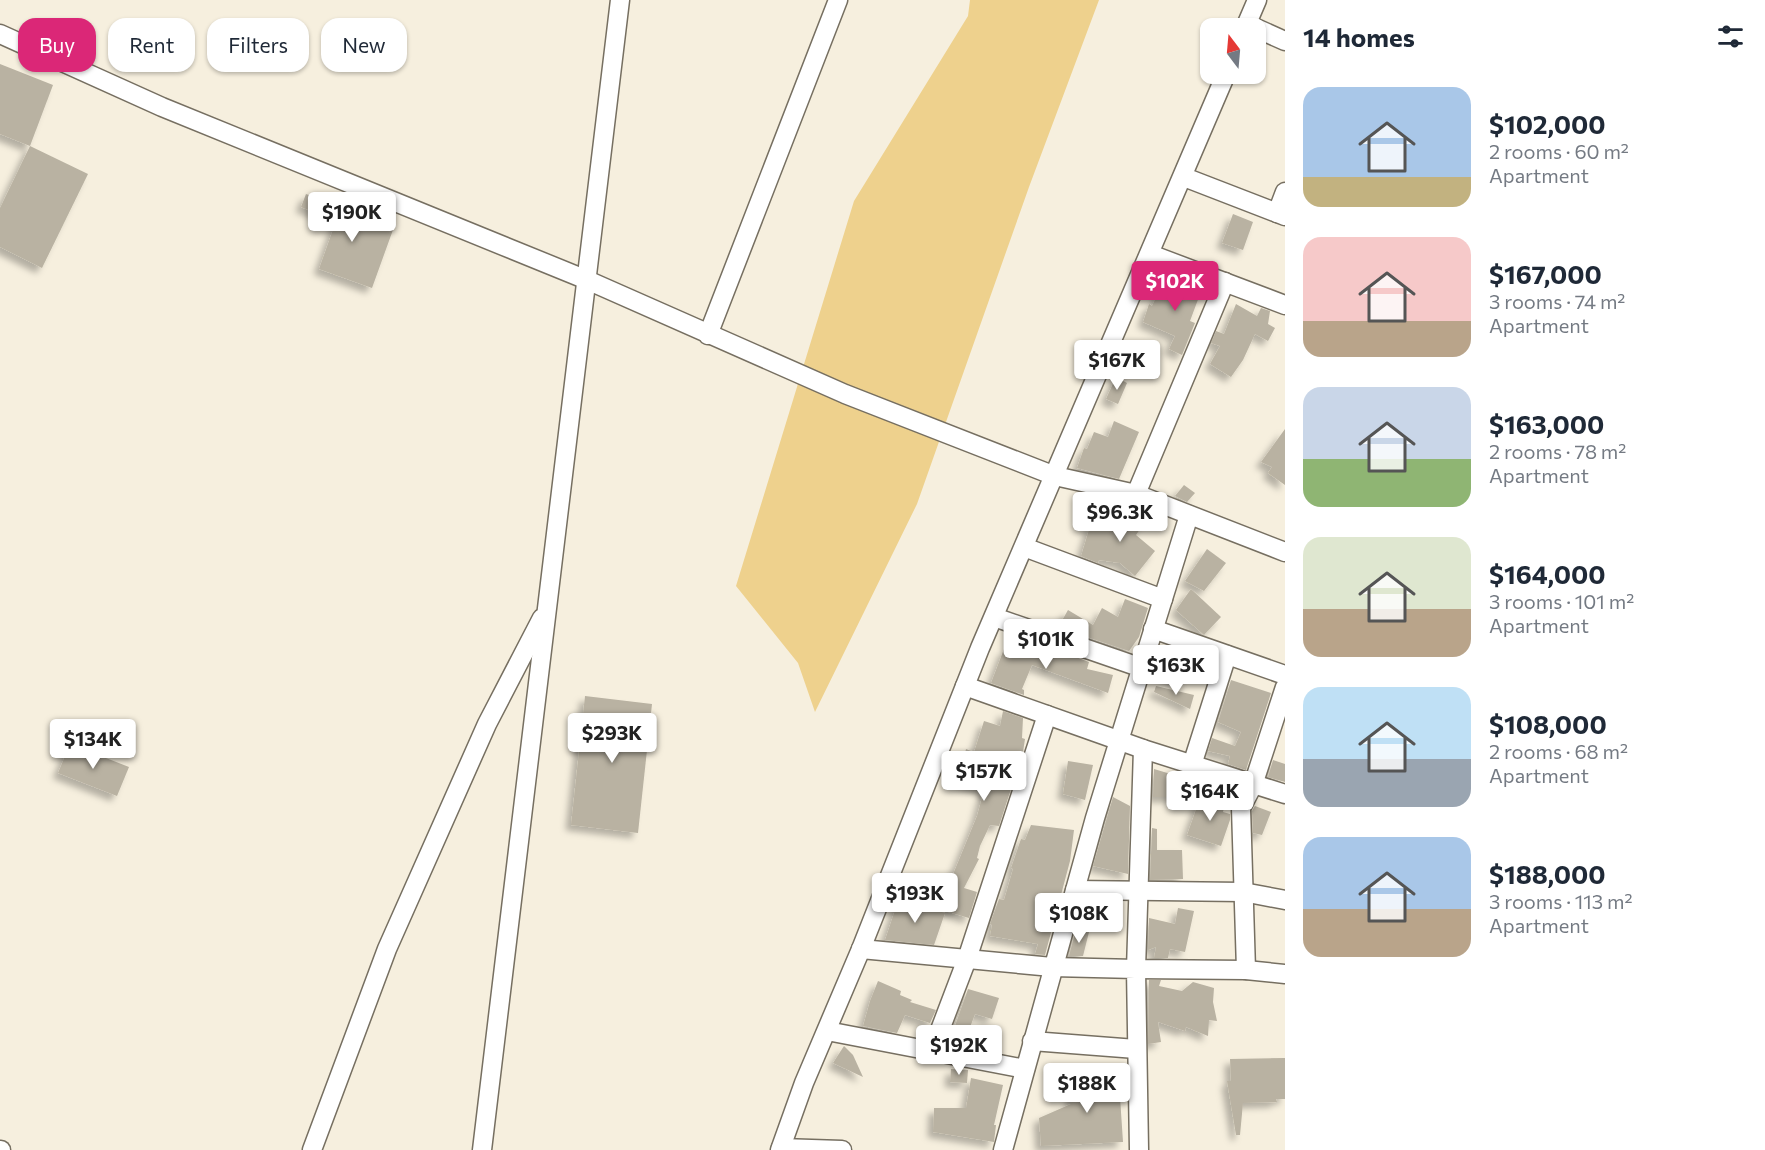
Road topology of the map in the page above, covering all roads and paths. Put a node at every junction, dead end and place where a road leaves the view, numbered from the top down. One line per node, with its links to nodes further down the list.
1 (620, 0): 13 (street)
2 (838, 0): 16 (street)
3 (1257, 0): 4 (street)
4 (1249, 18)
5 (1266, 33): 7 (street)
6 (0, 34): 13 (street)
7 (1285, 40)
8 (1222, 84): 9 (street)
9 (1184, 177): 11 (street); 12 (street)
10 (1285, 192): 11 (street)
11 (1281, 215)
12 (1150, 254): 14 (street); 17 (street)
13 (587, 280): 16 (street); 23 (street)
14 (1225, 282): 15 (street); 18 (street)
15 (1285, 305)
16 (708, 335): 17 (street)
17 (1055, 476): 18 (street); 20 (street)
18 (1136, 494): 19 (street)
19 (1189, 515): 21 (street); 22 (street)
20 (1024, 548): 22 (street); 24 (street)
21 (1285, 552)
22 (1162, 599): 25 (street)
23 (547, 609): 53 (street); 54 (street)
24 (994, 617): 27 (street); 29 (street)
25 (1153, 629): 26 (street); 27 (street)
26 (1227, 655): 28 (street); 34 (street)
27 (1142, 668): 32 (street)
28 (1285, 675)
29 (965, 686): 31 (street); 41 (street)
30 (1285, 687): 35 (street)
31 (1047, 715): 32 (street); 42 (street)
32 (1118, 740): 33 (street); 37 (street)
33 (1143, 748): 34 (street); 38 (street)
34 (1192, 765): 35 (street)
35 (1253, 785): 36 (street); 39 (street)
36 (1285, 794)
37 (1075, 890): 38 (street); 43 (street)
38 (1139, 892): 39 (street); 44 (street)
39 (1243, 892): 40 (street); 45 (street)
40 (1285, 900)
41 (861, 949): 42 (street); 47 (street)
42 (967, 959): 43 (street); 50 (street)
43 (1053, 967): 44 (street); 48 (street)
44 (1136, 969): 45 (street); 49 (street)
45 (1246, 970): 46 (street)
46 (1285, 974)
47 (827, 1031): 50 (street); 52 (street)
48 (1032, 1041): 49 (street); 51 (street)
49 (1136, 1050): 57 (street)
50 (932, 1051): 51 (street)
51 (1024, 1070): 56 (street)
52 (781, 1149): 55 (street)
53 (312, 1150)
54 (482, 1150)
55 (842, 1150)
56 (1003, 1150)
57 (1139, 1150)

